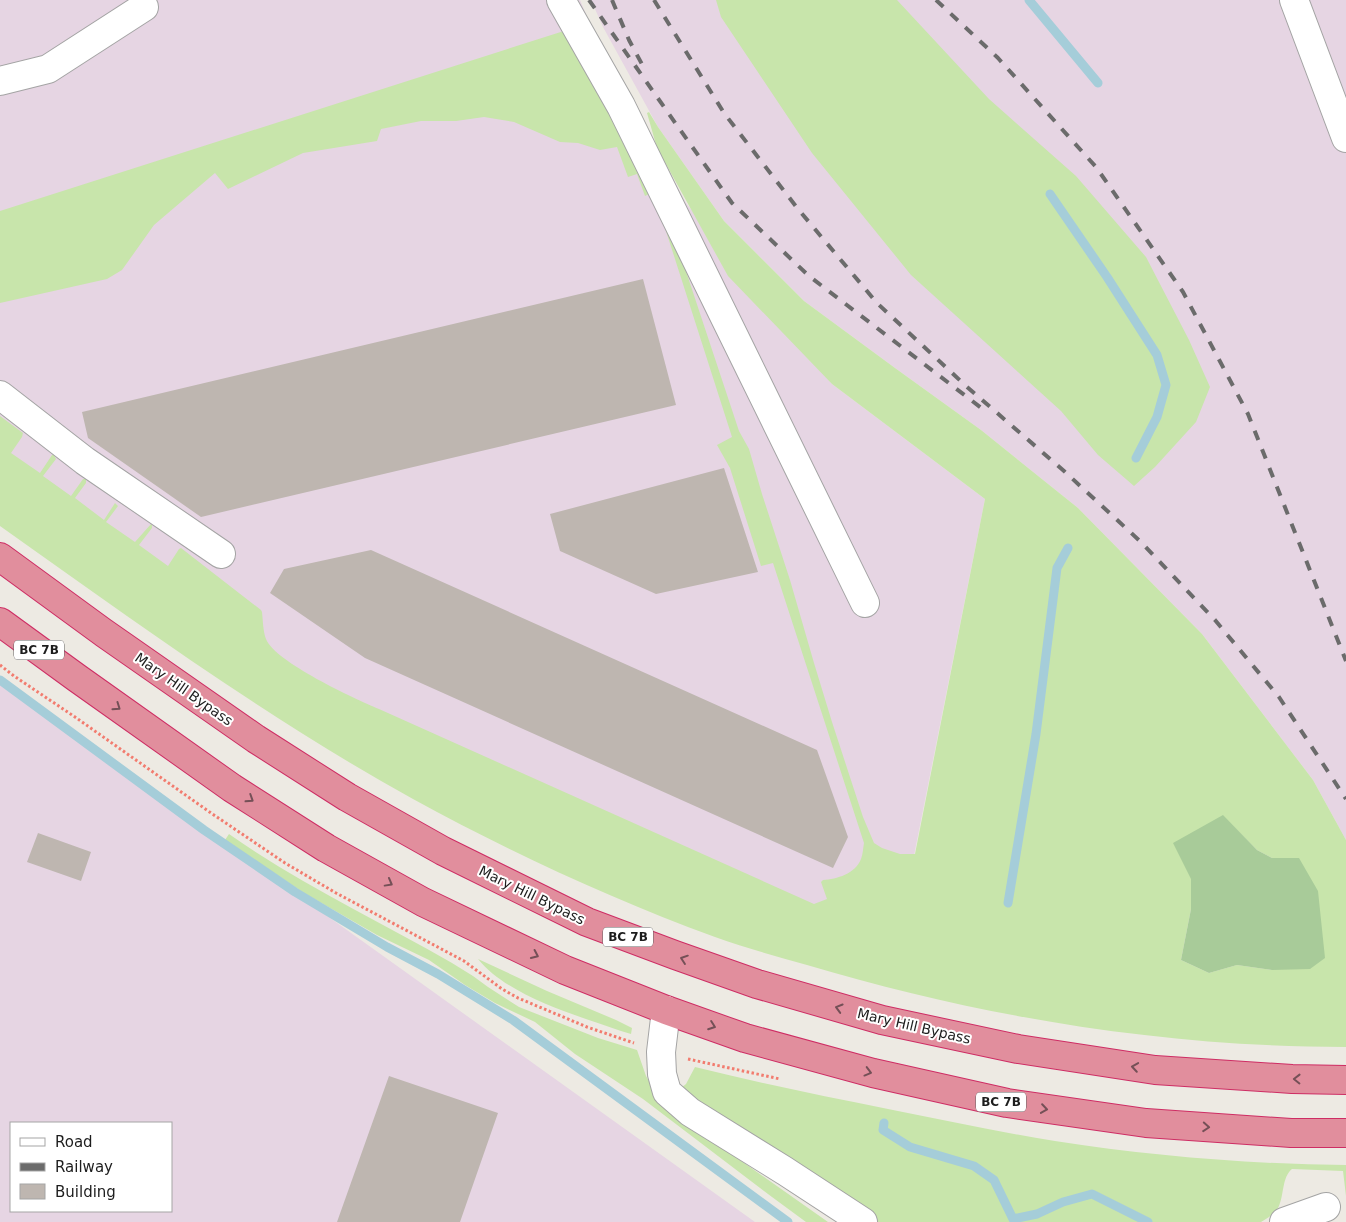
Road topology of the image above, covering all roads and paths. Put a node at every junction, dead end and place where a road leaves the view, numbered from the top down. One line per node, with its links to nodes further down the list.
1 (562, 0): 9 (lane)
2 (1294, 0): 5 (lane)
3 (143, 2): 4 (lane)
4 (0, 81)
5 (1346, 138)
6 (0, 395): 7 (lane)
7 (221, 554)
8 (0, 557): 12 (highway, Mary Hill Bypass / BC 7B, one-way to 8)
9 (865, 603)
10 (0, 622): 11 (highway, BC 7B, one-way to 11)
11 (666, 1010): 13 (highway, BC 7B, one-way to 13); 15 (lane)
12 (1346, 1080)
13 (1346, 1133)
14 (1326, 1207): 16 (lane)
15 (863, 1222)
16 (1284, 1222)

